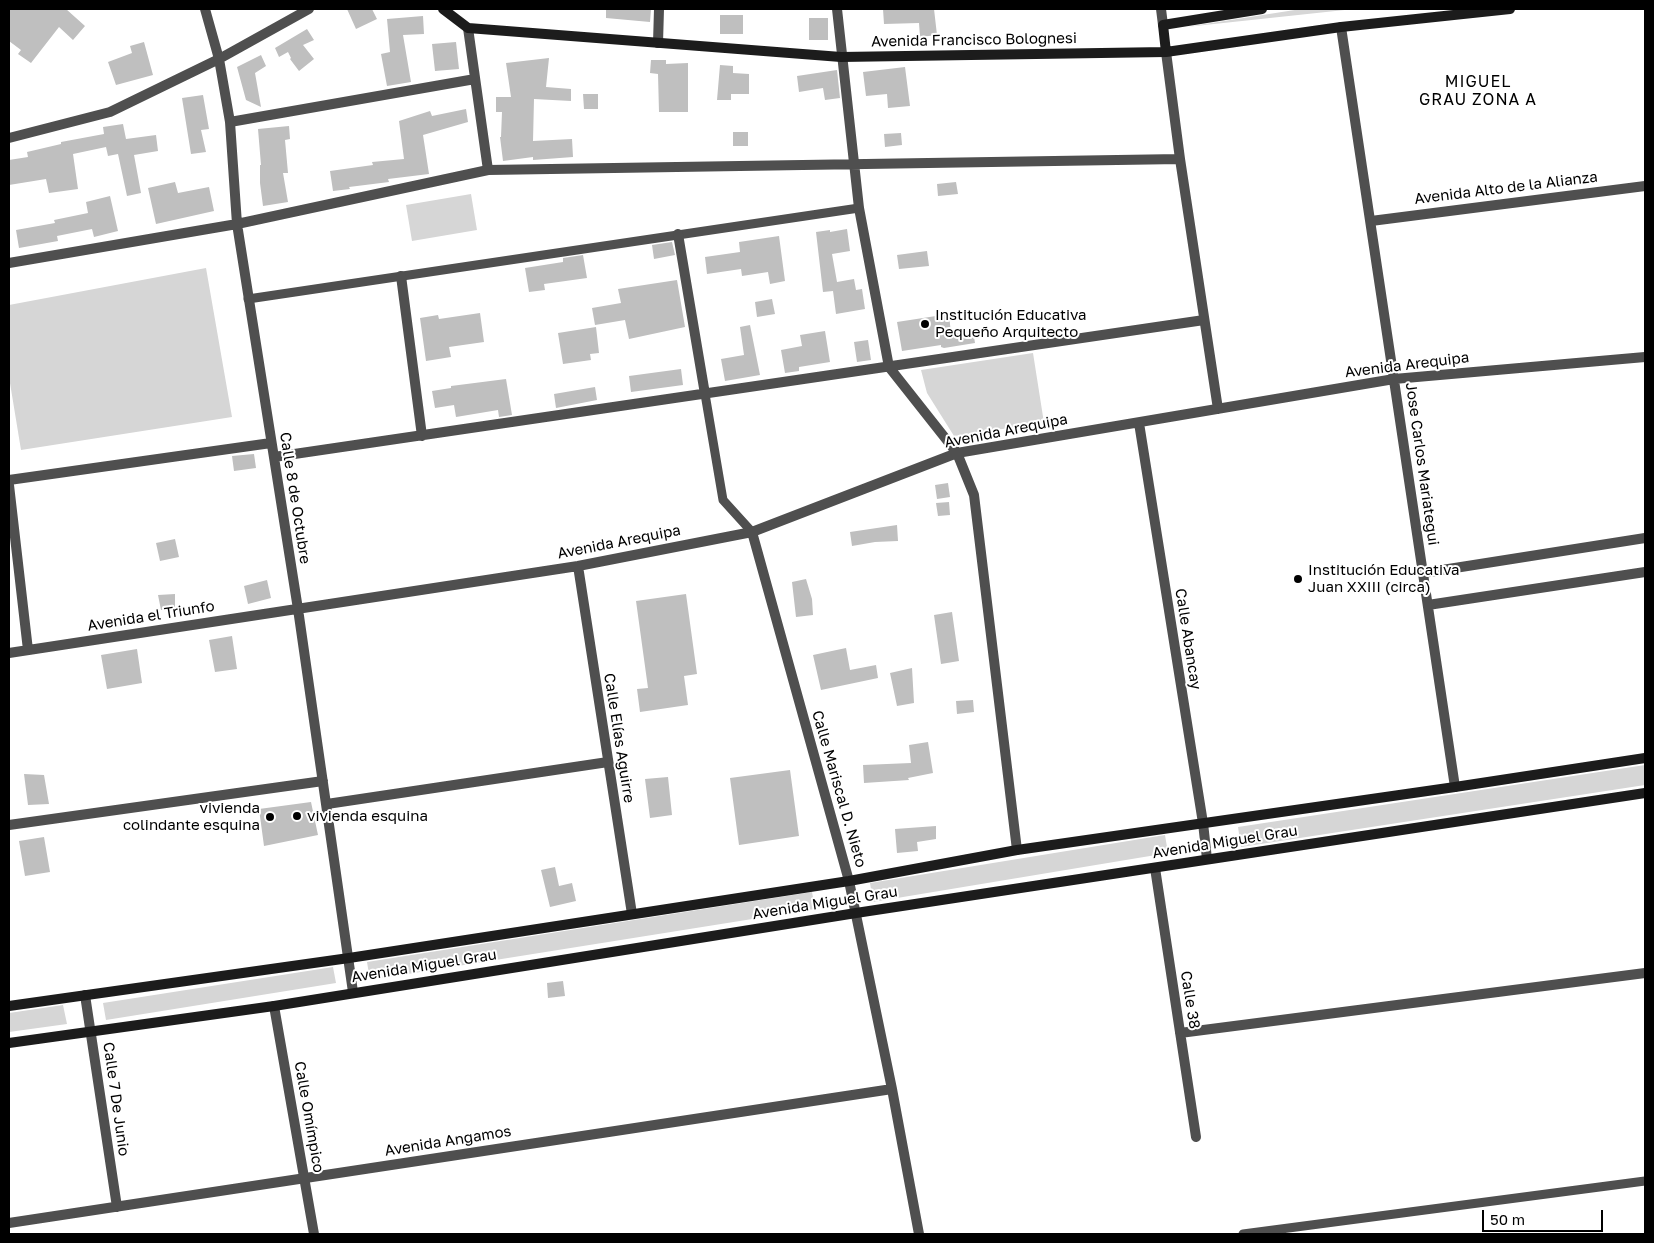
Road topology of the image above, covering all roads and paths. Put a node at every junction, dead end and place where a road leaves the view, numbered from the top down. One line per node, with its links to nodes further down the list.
1 (205, 9): 15 (street, Calle 8 de Octubre)
2 (309, 9): 15 (street)
3 (443, 9): 11 (street)
4 (659, 9): 12 (street)
5 (837, 9): 14 (street)
6 (1162, 9): 9 (street)
7 (1262, 9): 9 (street)
8 (1510, 9): 10 (street, Avenida Francisco Bolognesi)
9 (1163, 25): 13 (street)
10 (1341, 27): 13 (street, Avenida Francisco Bolognesi); 24 (street, Jose Carlos Mariategui)
11 (468, 28): 12 (street, Avenida Francisco Bolognesi); 16 (street)
12 (658, 43): 14 (street, Avenida Francisco Bolognesi)
13 (1166, 52): 14 (street, Avenida Francisco Bolognesi); 19 (street)
14 (841, 57): 20 (street)
15 (220, 59): 17 (street, Calle 8 de Octubre); 18 (street)
16 (475, 79): 17 (street); 21 (street)
17 (230, 122): 25 (street, Calle 8 de Octubre)
18 (10, 136)
19 (1180, 158): 20 (street); 30 (street)
20 (854, 164): 21 (street); 23 (street)
21 (488, 170): 25 (street)
22 (1645, 186): 24 (street, Avenida Alto de la Alianza)
23 (858, 208): 26 (lane); 32 (street)
24 (1371, 221): 33 (street, Jose Carlos Mariategui)
25 (236, 224): 27 (street); 29 (street, Calle 8 de Octubre)
26 (678, 234): 28 (lane); 34 (street)
27 (9, 263)
28 (401, 276): 29 (lane); 37 (street)
29 (248, 299): 38 (street, Calle 8 de Octubre)
30 (1204, 320): 32 (street); 35 (street)
31 (1645, 357): 33 (street, Avenida Arequipa)
32 (889, 367): 34 (street); 39 (street)
33 (1394, 379): 35 (street, Avenida Arequipa); 47 (street, Jose Carlos Mariategui)
34 (705, 394): 37 (street); 43 (lane)
35 (1218, 409): 36 (street, Avenida Arequipa)
36 (1138, 423): 39 (street, Avenida Arequipa); 58 (street, Calle Abancay)
37 (422, 436): 40 (street)
38 (272, 444): 40 (street, Calle 8 de Octubre); 41 (street)
39 (957, 453): 43 (street, Avenida Arequipa); 60 (street)
40 (274, 457): 49 (street, Calle 8 de Octubre)
41 (9, 480)
42 (9, 485): 50 (street)
43 (752, 532): 45 (street, Avenida Arequipa); 63 (street, Calle Mariscal D. Nieto)
44 (1645, 538): 47 (street)
45 (578, 566): 49 (street, Avenida Arequipa); 53 (street, Calle Elías Aguirre)
46 (1645, 572): 48 (street)
47 (1423, 573): 48 (street, Jose Carlos Mariategui)
48 (1428, 605): 55 (street, Jose Carlos Mariategui)
49 (298, 609): 50 (street, Avenida el Triunfo); 54 (street, Calle 8 de Octubre)
50 (28, 650): 51 (street, Avenida el Triunfo)
51 (9, 653)
52 (1645, 758): 55 (street, Avenida Miguel Grau)
53 (608, 762): 57 (street); 65 (street, Calle Elías Aguirre)
54 (323, 781): 57 (street, Calle 8 de Octubre); 59 (street)
55 (1455, 787): 58 (street, Avenida Miguel Grau)
56 (1645, 793): 61 (street, Avenida Miguel Grau)
57 (327, 804): 66 (street, Calle 8 de Octubre)
58 (1203, 823): 60 (street, Avenida Miguel Grau); 61 (street, Calle Abancay)
59 (9, 825)
60 (1017, 850): 63 (street, Avenida Miguel Grau)
61 (1207, 859): 62 (street, Avenida Miguel Grau)
62 (1154, 868): 64 (street, Avenida Miguel Grau); 73 (street, Calle 38)
63 (849, 881): 64 (street, Calle Mariscal D. Nieto); 65 (street, Avenida Miguel Grau)
64 (856, 913): 68 (street, Avenida Miguel Grau); 75 (street, Calle Mariscal D. Nieto)
65 (632, 914): 66 (street, Avenida Miguel Grau)
66 (349, 958): 68 (street, Calle 8 de Octubre); 69 (street, Avenida Miguel Grau)
67 (1645, 973): 73 (street)
68 (353, 992): 71 (street, Avenida Miguel Grau)
69 (85, 995): 70 (street, Avenida Miguel Grau); 72 (street, Calle 7 De Junio)
70 (9, 1006)
71 (274, 1006): 72 (street, Avenida Miguel Grau); 77 (street, Calle Omímpico)
72 (91, 1032): 74 (street, Avenida Miguel Grau); 79 (street, Calle 7 De Junio)
73 (1180, 1034): 76 (street, Calle 38)
74 (9, 1043)
75 (892, 1089): 77 (street, Avenida Angamos); 82 (street, Calle Mariscal D. Nieto)
76 (1196, 1138)
77 (305, 1178): 79 (street, Avenida Angamos); 81 (street, Calle Omímpico)
78 (1645, 1181): 83 (lane)
79 (117, 1207): 80 (street, Avenida Angamos)
80 (9, 1223)
81 (314, 1234)
82 (919, 1234)
83 (1243, 1234)

